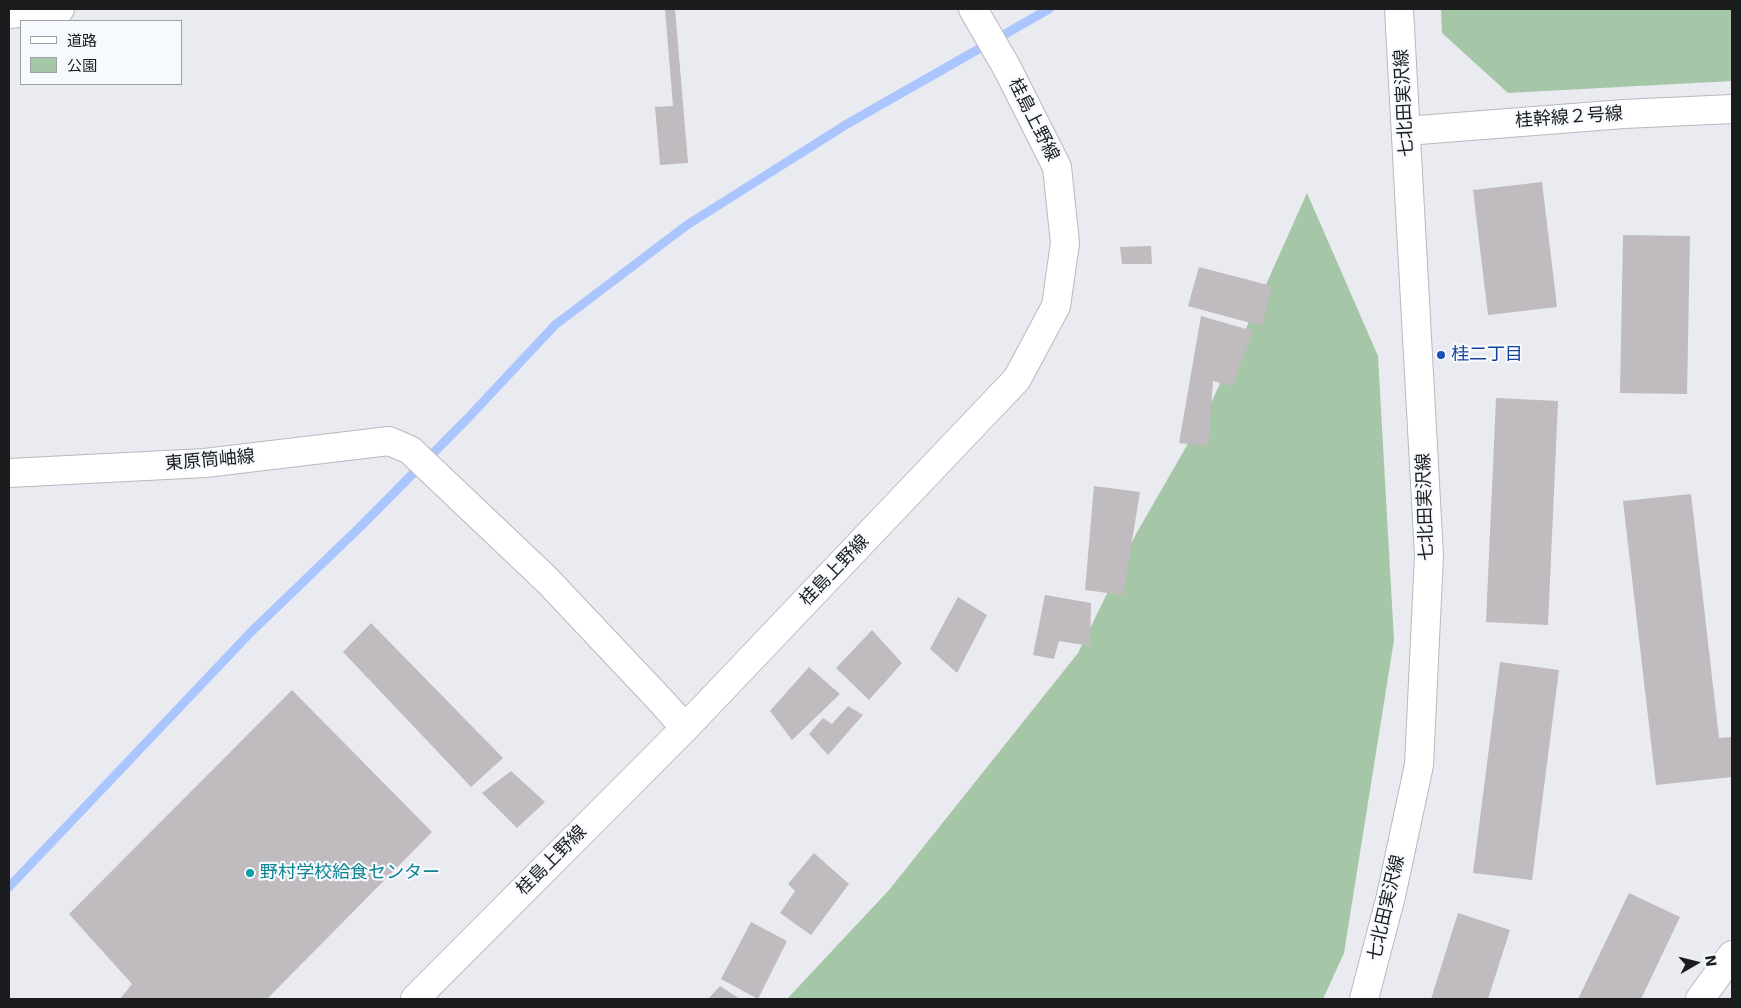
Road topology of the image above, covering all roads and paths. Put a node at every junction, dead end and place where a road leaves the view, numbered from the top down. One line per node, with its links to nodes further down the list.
1 (60, 9): 3 (main road)
2 (1399, 9): 6 (main road, 七北田実沢線)
3 (9, 14)
4 (977, 16): 8 (main road, 桂島上野線)
5 (1732, 109): 6 (main road, 桂幹線２号線)
6 (1406, 130): 11 (main road, 七北田実沢線)
7 (9, 473): 8 (main road, 東原筒岫線)
8 (685, 728): 10 (main road, 桂島上野線)
9 (1732, 955): 12 (main road)
10 (415, 999)
11 (1364, 999)
12 (1700, 999)

